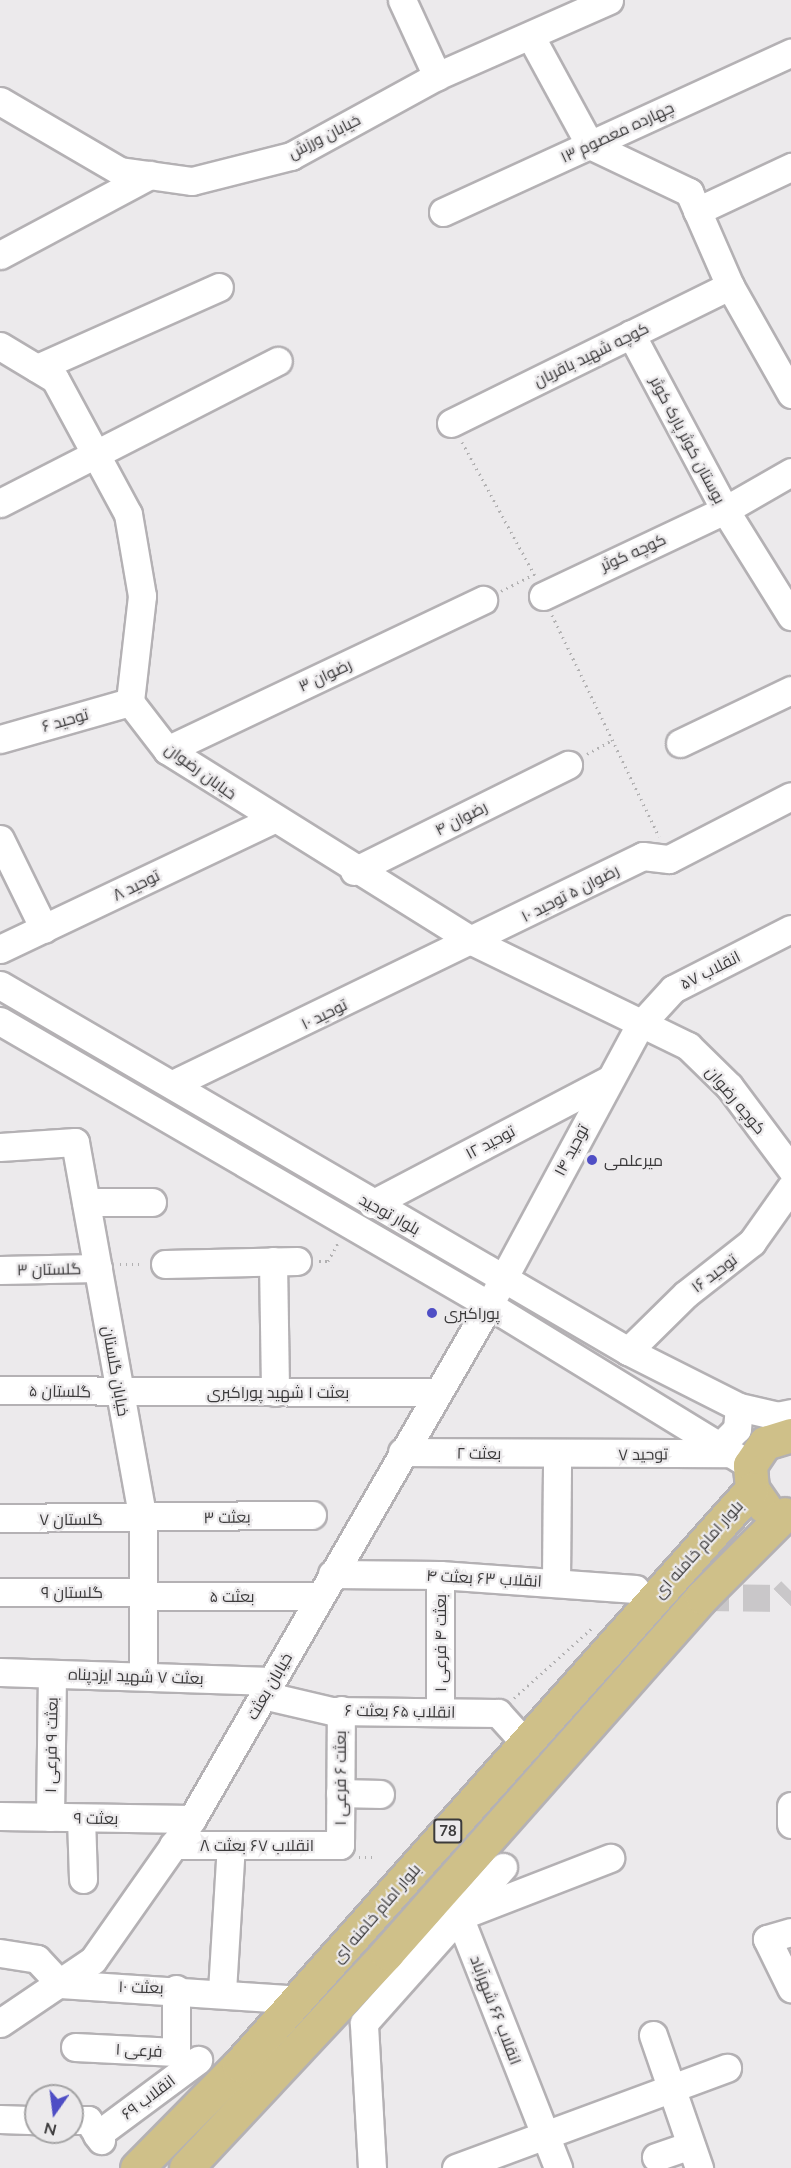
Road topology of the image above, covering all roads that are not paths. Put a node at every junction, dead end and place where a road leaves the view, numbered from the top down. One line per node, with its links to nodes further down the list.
1 (402, 0): 5 (street)
2 (609, 0): 3 (street, خیابان ورزش)
3 (531, 38): 5 (street, خیابان ورزش); 7 (street)
4 (791, 53): 7 (street, چهارده معصوم ۱۳)
5 (437, 76): 9 (street, خیابان ورزش)
6 (0, 101): 9 (street, خیابان ورزش)
7 (590, 145): 10 (street); 11 (street, چهارده معصوم ۱۳)
8 (791, 167): 10 (street)
9 (150, 175): 12 (street)
10 (698, 211): 13 (street)
11 (443, 212)
12 (0, 255)
13 (730, 286): 15 (street, کوچه شهید باقریان); 19 (street)
14 (219, 287): 18 (street)
15 (631, 334): 20 (street, کوچه شهید باقریان); 24 (street, بوستان کوثر پارک کوثر)
16 (0, 346): 18 (street)
17 (278, 361): 21 (street)
18 (37, 368): 21 (street)
19 (789, 388)
20 (451, 423)
21 (97, 449): 23 (street); 29 (street)
22 (791, 472): 24 (street, بوستان کوثر پارک کوثر)
23 (0, 503)
24 (725, 510): 25 (street, کوچه کوثر); 27 (street)
25 (539, 585)
26 (483, 600): 32 (street, رضوان ۳)
27 (788, 602)
28 (791, 690): 31 (street)
29 (130, 702): 30 (street, توحید ۶); 32 (street, خیابان رضوان)
30 (0, 738)
31 (680, 743)
32 (167, 750): 35 (street, خیابان رضوان)
33 (568, 765): 37 (street, رضوان ۴)
34 (791, 796): 40 (street, رضوان ۵ توحید ۱۰)
35 (272, 820): 37 (street, خیابان رضوان); 39 (street, توحید ۸)
36 (0, 839): 39 (street)
37 (354, 871): 40 (street, خیابان رضوان)
38 (791, 928): 44 (street, انقلاب ۵۷)
39 (44, 929): 41 (street, توحید ۸)
40 (474, 942): 44 (street, خیابان رضوان); 46 (street, توحید ۱۰)
41 (0, 949)
42 (0, 985): 46 (street, بلوار توحید)
43 (0, 1021): 57 (street, بلوار توحید)
44 (640, 1025): 45 (street, توحید ۱۴); 48 (street, کوچه رضوان)
45 (608, 1080): 52 (street, توحید ۱۲); 56 (street, توحید ۱۴)
46 (173, 1084): 52 (street, بلوار توحید)
47 (0, 1147): 50 (street, خیابان گلستان)
48 (791, 1169)
49 (791, 1187): 58 (street, توحید ۱۶)
50 (86, 1202): 51 (street); 54 (street, خیابان گلستان)
51 (152, 1202)
52 (372, 1204): 56 (street, بلوار توحید)
53 (165, 1264): 61 (street)
54 (98, 1266): 55 (street, گلستان ۳); 60 (street, خیابان گلستان)
55 (0, 1270)
56 (504, 1276): 57 (street, توحید ۱۴); 58 (street, بلوار توحید)
57 (489, 1305): 62 (street, خیابان بعثت); 68 (street, بلوار توحید)
58 (628, 1351): 63 (street, بلوار توحید)
59 (0, 1390): 60 (street, گلستان ۵)
60 (120, 1392): 61 (street, بعثت ۱ شهید پوراکبری); 72 (street, خیابان گلستان)
61 (275, 1392): 62 (street, بعثت ۱ شهید پوراکبری)
62 (436, 1392): 66 (street, خیابان بعثت)
63 (739, 1407): 64 (street, بلوار توحید); 68 (street)
64 (791, 1413)
65 (791, 1435): 68 (main road, 78)
66 (402, 1452): 67 (street, بعثت ۲); 75 (street, خیابان بعثت)
67 (557, 1454): 68 (street, توحید ۷); 74 (street)
68 (737, 1464): 69 (main road, 78); 85 (main road, بلوار امام خامنه ای / 78)
69 (788, 1514): 100 (main road, بلوار امام خامنه ای / 78)
70 (312, 1515): 72 (street, بعثت ۳)
71 (0, 1518): 72 (street, گلستان ۷)
72 (143, 1519): 78 (street, خیابان گلستان)
73 (440, 1575): 74 (street, انقلاب ۶۳ بعثت ۴); 75 (street, انقلاب ۶۳ بعثت ۴); 84 (street, بعثت ۴ فرعی ۱)
74 (556, 1581): 76 (street, انقلاب ۶۳ بعثت ۴)
75 (326, 1585): 78 (street, بعثت ۵); 82 (street, خیابان بعثت)
76 (635, 1589)
77 (0, 1592): 78 (street, گلستان ۹)
78 (143, 1594): 81 (street, خیابان گلستان)
79 (0, 1672): 80 (street, بعثت ۷ شهید ایزدپناه)
80 (52, 1674): 81 (street, بعثت ۷ شهید ایزدپناه); 90 (street, بعثت ۹ فرعی ۱)
81 (143, 1676): 82 (street, بعثت ۷ شهید ایزدپناه)
82 (267, 1688): 83 (street, انقلاب ۶۵ بعثت ۶); 92 (street, خیابان بعثت)
83 (336, 1710): 84 (street, انقلاب ۶۵ بعثت ۶); 86 (street, بعثت ۶ فرعی ۱)
84 (440, 1712): 85 (street, انقلاب ۶۵ بعثت ۶)
85 (525, 1743): 108 (main road, بلوار امام خامنه ای / 78)
86 (340, 1793): 87 (street); 96 (street, بعثت ۶ فرعی ۱)
87 (380, 1794)
88 (791, 1806): 93 (street)
89 (0, 1816): 90 (street, بعثت ۹)
90 (50, 1817): 91 (street, بعثت ۹)
91 (81, 1818): 92 (street, بعثت ۹); 99 (street)
92 (192, 1819): 94 (street, خیابان بعثت)
93 (791, 1824)
94 (173, 1845): 95 (street, انقلاب ۶۷ بعثت ۸); 104 (street, خیابان بعثت)
95 (231, 1845): 96 (street, انقلاب ۶۷ بعثت ۸); 107 (street)
96 (340, 1845)
97 (610, 1858): 101 (street)
98 (503, 1867): 101 (street)
99 (83, 1880)
100 (446, 1886): 101 (street, انقلاب ۶۶ شهرآباد); 122 (main road, بلوار امام خامنه ای / 78)
101 (459, 1916): 118 (street, انقلاب ۶۶ شهرآباد); 123 (street)
102 (791, 1932): 105 (street)
103 (0, 1953): 104 (street)
104 (60, 1984): 106 (street, بعثت ۱۰); 109 (street, خیابان بعثت)
105 (791, 1988)
106 (176, 1989): 107 (street, بعثت ۱۰); 111 (street, فرعی ۱)
107 (222, 1991): 108 (street)
108 (298, 2000): 121 (main road, بلوار امام خامنه ای / 78)
109 (0, 2023)
110 (653, 2036): 114 (street)
111 (75, 2046)
112 (198, 2060): 117 (street, انقلاب ۶۹)
113 (727, 2068): 114 (street)
114 (671, 2089): 118 (street); 120 (street)
115 (0, 2120): 116 (street)
116 (24, 2120)
117 (84, 2120)
118 (545, 2134): 124 (street); 125 (street, انقلاب ۶۶ شهرآباد)
119 (656, 2157): 120 (street)
120 (694, 2157)
121 (137, 2168)
122 (186, 2168)
123 (372, 2168)
124 (456, 2168)
125 (558, 2168)

